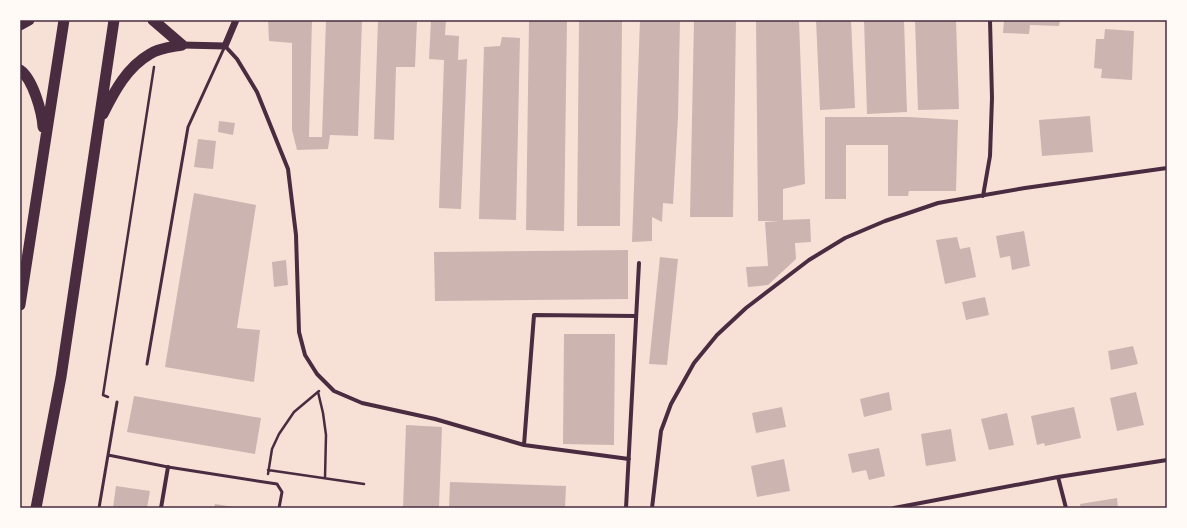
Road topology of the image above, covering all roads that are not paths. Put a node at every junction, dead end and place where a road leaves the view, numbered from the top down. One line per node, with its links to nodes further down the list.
1 (29, 20): 7 (highway)
2 (64, 20): 12 (highway)
3 (114, 20): 11 (highway)
4 (153, 20): 8 (highway)
5 (236, 20): 9 (street)
6 (990, 20): 14 (street)
7 (20, 25)
8 (182, 45): 9 (street); 11 (highway)
9 (225, 46): 18 (lane); 20 (street)
10 (20, 70): 12 (highway)
11 (99, 122): 26 (highway)
12 (45, 143): 16 (highway)
13 (1167, 168): 14 (street)
14 (983, 196): 31 (street)
15 (639, 262): 17 (street)
16 (20, 306)
17 (636, 316): 20 (street); 22 (street)
18 (147, 364)
19 (117, 402): 21 (lane)
20 (524, 445): 22 (street)
21 (108, 455): 24 (lane); 27 (lane)
22 (628, 459): 30 (street)
23 (1167, 460): 25 (street)
24 (168, 467): 28 (street); 29 (lane)
25 (1058, 477): 32 (street); 33 (street)
26 (36, 508)
27 (99, 508)
28 (161, 508)
29 (279, 508)
30 (626, 508)
31 (652, 508)
32 (894, 508)
33 (1066, 508)

